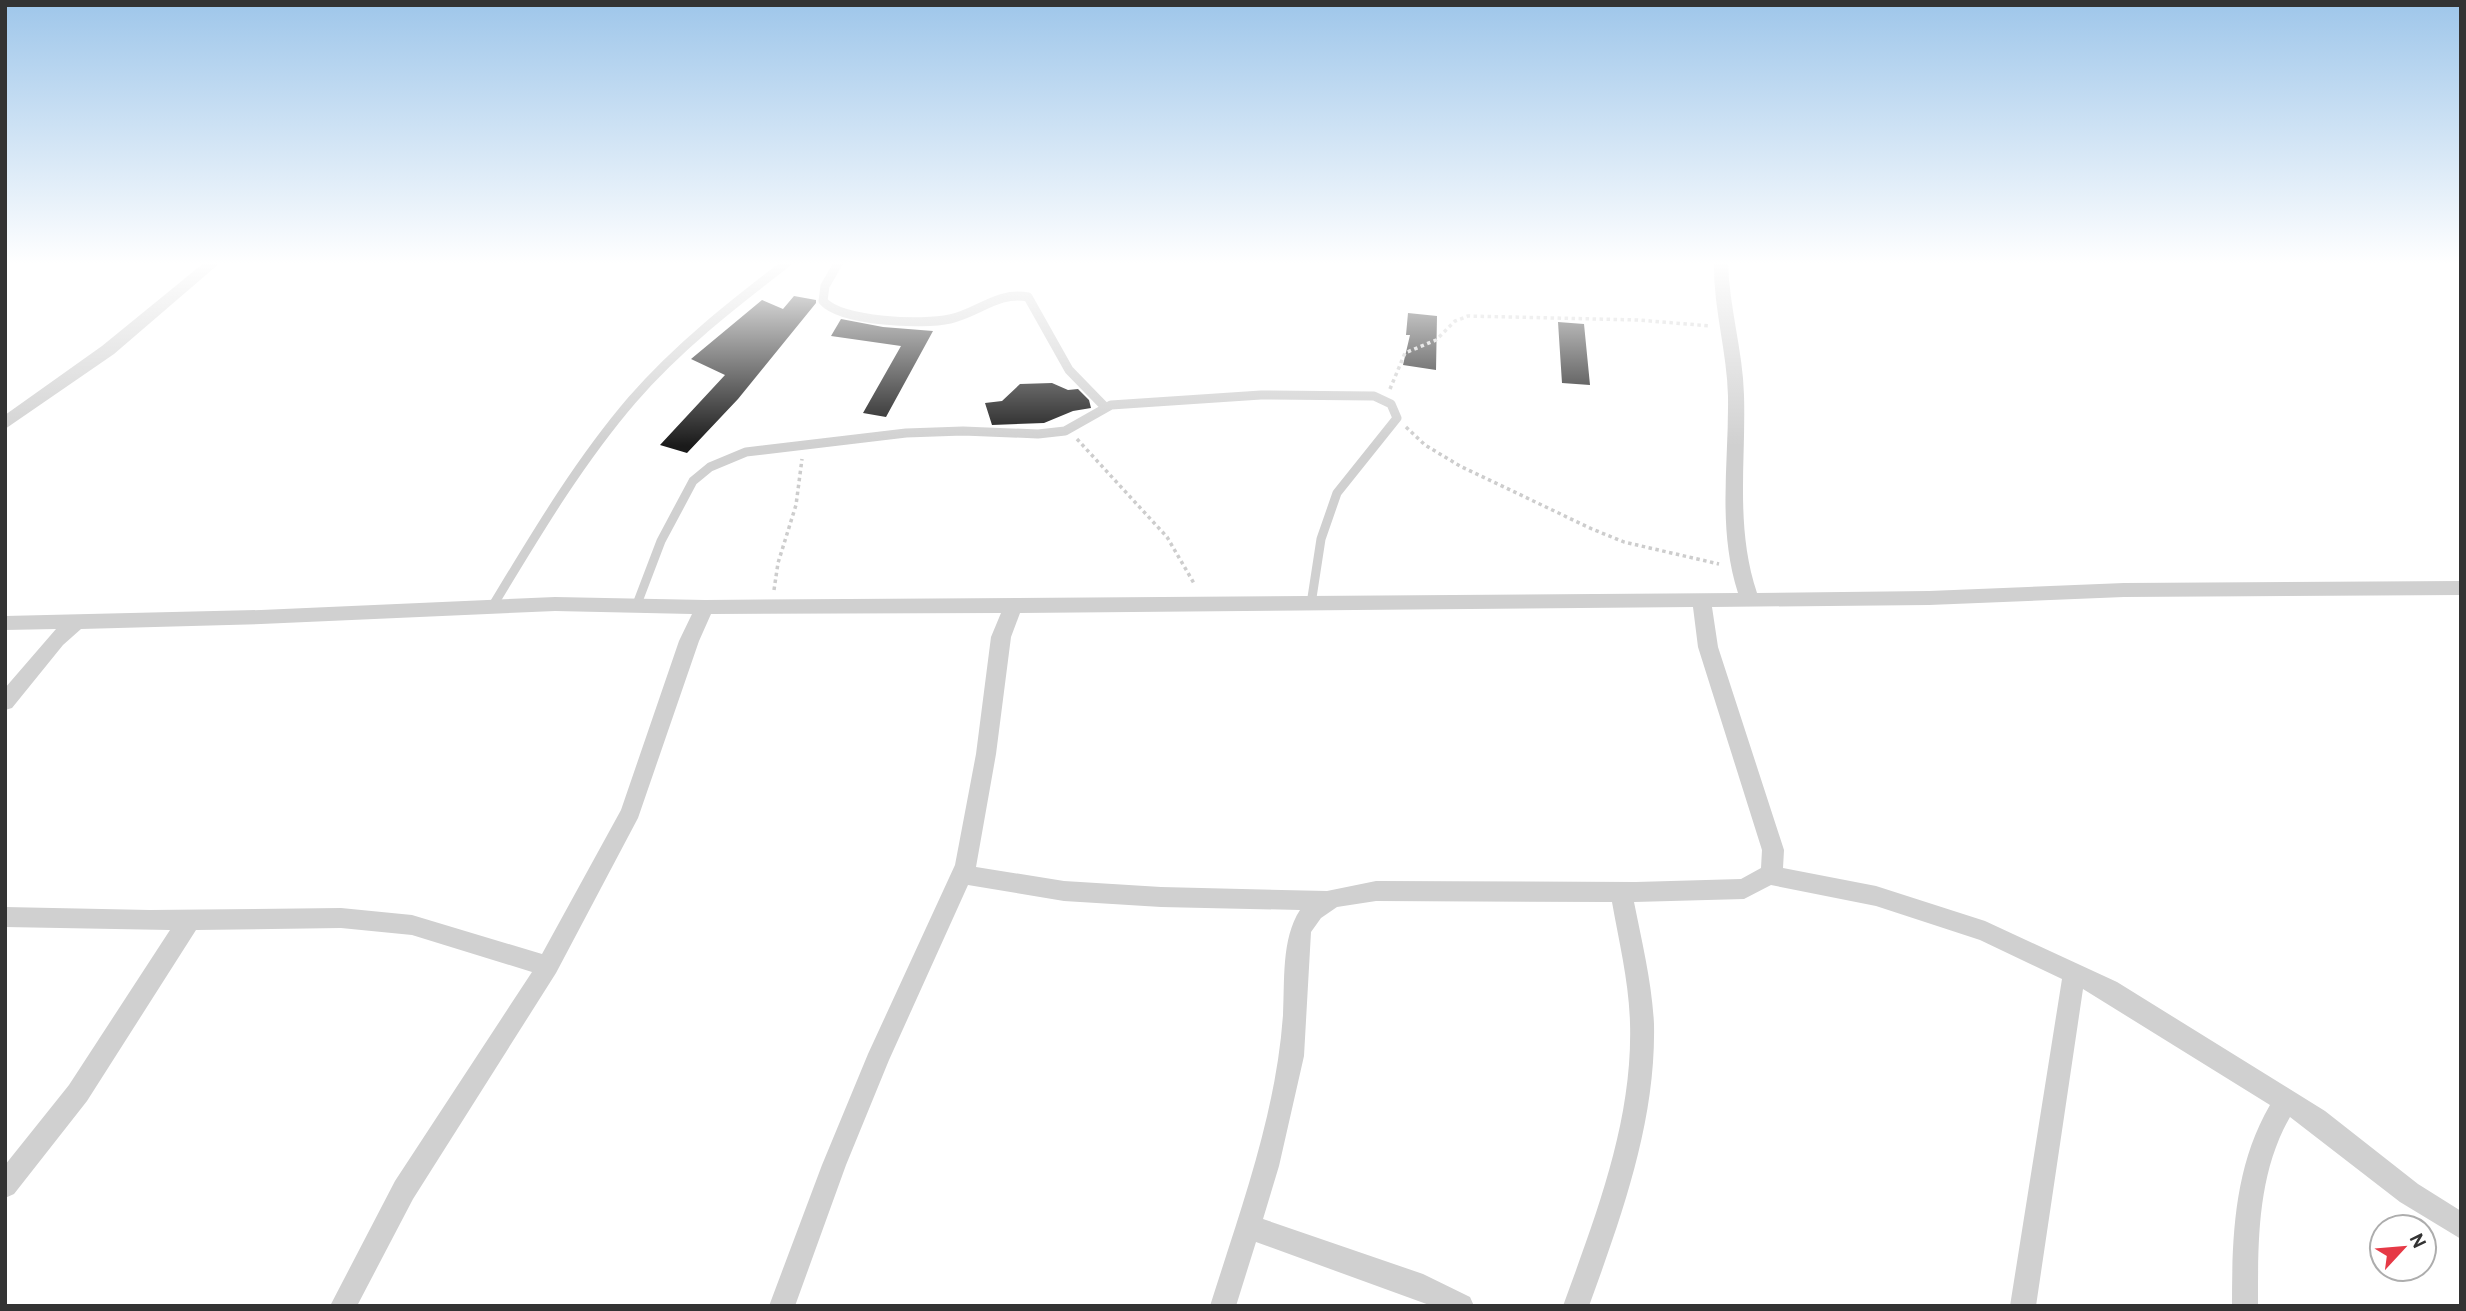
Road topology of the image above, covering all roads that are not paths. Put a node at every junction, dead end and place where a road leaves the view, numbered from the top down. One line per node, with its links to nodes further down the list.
1 (140, 323): 6 (street)
2 (713, 323): 13 (lane)
3 (1043, 323): 5 (lane)
4 (1727, 323): 8 (street)
5 (1105, 407): 10 (lane); 11 (lane)
6 (5, 423)
7 (2461, 588): 8 (street)
8 (1750, 600): 9 (street)
9 (1702, 601): 11 (street); 19 (street)
10 (637, 604): 13 (street); 14 (street)
11 (1311, 604): 12 (street)
12 (1013, 605): 14 (street); 18 (street)
13 (492, 607): 15 (street)
14 (705, 607): 24 (street)
15 (78, 620): 16 (street); 17 (street)
16 (5, 623)
17 (5, 702)
18 (962, 874): 21 (street); 31 (street)
19 (1769, 875): 20 (street); 25 (street)
20 (1621, 892): 21 (street); 34 (street)
21 (1328, 901): 28 (street)
22 (5, 917): 23 (street)
23 (190, 919): 24 (street); 27 (street)
24 (548, 966): 30 (street)
25 (2075, 973): 26 (street); 35 (street)
26 (2286, 1100): 29 (street); 36 (street)
27 (5, 1185)
28 (1247, 1226): 32 (street); 33 (street)
29 (2461, 1226)
30 (349, 1304)
31 (782, 1306)
32 (1223, 1306)
33 (1461, 1306)
34 (1576, 1306)
35 (2023, 1306)
36 (2245, 1306)

